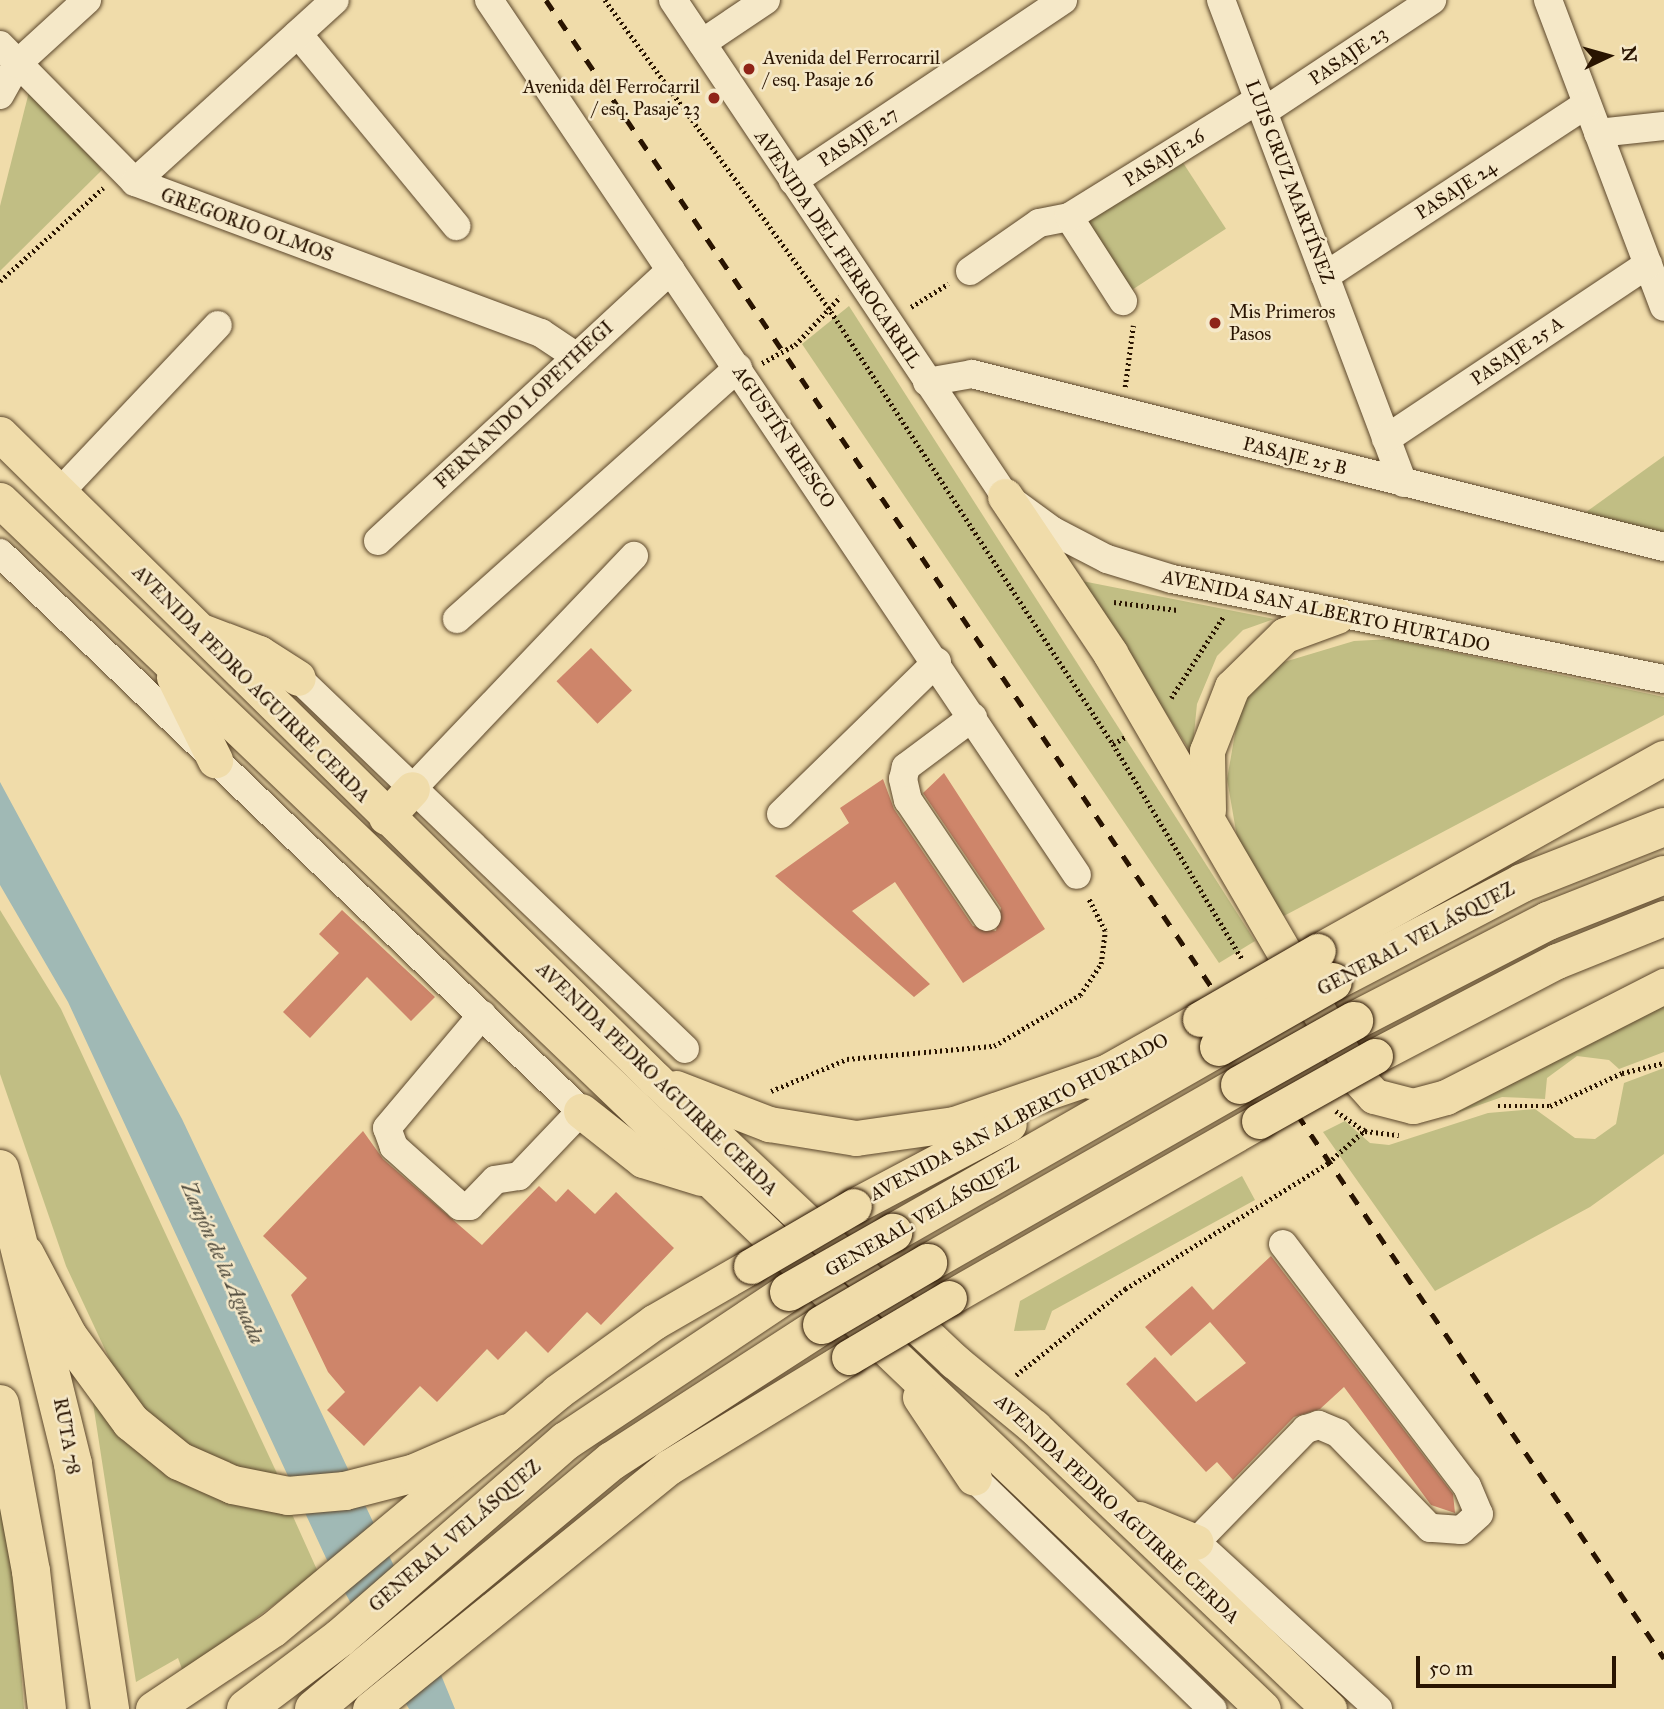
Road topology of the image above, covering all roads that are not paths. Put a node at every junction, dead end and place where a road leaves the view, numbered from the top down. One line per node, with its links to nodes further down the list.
1 (87, 0): 12 (street)
2 (335, 0): 10 (street)
3 (488, 0): 23 (street, AGUSTÍN RIESCO)
4 (673, 0): 11 (street, AVENIDA DEL FERROCARRIL)
5 (766, 0): 11 (street)
6 (1063, 0): 19 (street, PASAJE 27)
7 (1221, 0): 15 (street, LUIS CRUZ MARTÍNEZ)
8 (1432, 0): 15 (street, PASAJE 23)
9 (1548, 0): 14 (street)
10 (298, 34): 18 (street); 21 (street)
11 (702, 43): 19 (street, AVENIDA DEL FERROCARRIL)
12 (9, 54): 13 (street); 18 (street, GREGORIO OLMOS)
13 (0, 95)
14 (1587, 104): 17 (street); 25 (street, PASAJE 24)
15 (1261, 106): 20 (street, PASAJE 26); 25 (street, LUIS CRUZ MARTÍNEZ)
16 (1664, 126): 17 (street)
17 (1598, 133): 22 (street)
18 (128, 178): 29 (street, GREGORIO OLMOS)
19 (793, 181): 31 (street, AVENIDA DEL FERROCARRIL)
20 (1069, 217): 24 (street, PASAJE 26); 26 (street)
21 (456, 226)
22 (1648, 264): 27 (street); 33 (street, PASAJE 25 A)
23 (671, 270): 29 (street, FERNANDO LOPETHEGI); 30 (street, AGUSTÍN RIESCO)
24 (970, 271)
25 (1325, 276): 33 (street, LUIS CRUZ MARTÍNEZ)
26 (1123, 301)
27 (1664, 307)
28 (218, 325): 35 (street)
29 (577, 357): 38 (street, FERNANDO LOPETHEGI)
30 (738, 368): 43 (street); 46 (street, AGUSTÍN RIESCO)
31 (927, 382): 34 (street, PASAJE 25 B); 36 (street, AVENIDA DEL FERROCARRIL)
32 (0, 434): 35 (main road, AVENIDA PEDRO AGUIRRE CERDA)
33 (1386, 439): 34 (street, LUIS CRUZ MARTÍNEZ)
34 (1403, 483): 39 (street, PASAJE 25 B)
35 (59, 493): 44 (main road, AVENIDA PEDRO AGUIRRE CERDA)
36 (1005, 496): 42 (street, AVENIDA SAN ALBERTO HURTADO); 55 (main road)
37 (0, 500): 45 (main road, AVENIDA PEDRO AGUIRRE CERDA)
38 (378, 541)
39 (1664, 547)
40 (0, 553): 51 (street)
41 (634, 556): 52 (street)
42 (1337, 616): 48 (street, AVENIDA SAN ALBERTO HURTADO); 55 (main road)
43 (457, 619)
44 (190, 627): 47 (main road); 54 (main road, AVENIDA PEDRO AGUIRRE CERDA)
45 (163, 656): 51 (main road); 70 (main road, AVENIDA PEDRO AGUIRRE CERDA)
46 (937, 662): 49 (street, AGUSTÍN RIESCO); 53 (street)
47 (298, 678): 52 (street, AVENIDA PEDRO AGUIRRE CERDA)
48 (1664, 679)
49 (973, 718): 57 (street, AGUSTÍN RIESCO); 59 (street)
50 (1664, 758): 61 (main road)
51 (215, 760): 63 (street)
52 (412, 789): 54 (main road); 65 (street, AVENIDA PEDRO AGUIRRE CERDA)
53 (780, 814)
54 (386, 817): 67 (main road, AVENIDA PEDRO AGUIRRE CERDA)
55 (1209, 819): 62 (main road)
56 (1664, 827): 61 (highway, GENERAL VELÁSQUEZ)
57 (1077, 875)
58 (1664, 875): 79 (highway, GENERAL VELÁSQUEZ, bridge)
59 (987, 917)
60 (1664, 918): 79 (main road, bridge)
61 (1325, 967): 64 (highway, GENERAL VELÁSQUEZ, bridge)
62 (1664, 986)
63 (482, 1016): 68 (street); 68 (street)
64 (1210, 1033): 66 (main road, AVENIDA SAN ALBERTO HURTADO); 83 (highway, GENERAL VELÁSQUEZ, bridge)
65 (685, 1049)
66 (1110, 1071): 67 (main road); 75 (main road, AVENIDA SAN ALBERTO HURTADO, bridge)
67 (656, 1080): 77 (main road, AVENIDA PEDRO AGUIRRE CERDA)
68 (581, 1111): 70 (main road)
69 (0, 1169): 72 (highway, RUTA 78)
70 (708, 1180): 73 (main road, AVENIDA PEDRO AGUIRRE CERDA)
71 (1283, 1244): 78 (street)
72 (25, 1254): 75 (highway); 81 (highway, RUTA 78)
73 (899, 1362): 76 (main road); 86 (main road, AVENIDA PEDRO AGUIRRE CERDA)
74 (0, 1404): 80 (highway)
75 (507, 1433): 82 (main road, AVENIDA SAN ALBERTO HURTADO)
76 (974, 1478): 85 (street)
77 (1129, 1517): 78 (main road); 87 (main road, AVENIDA PEDRO AGUIRRE CERDA)
78 (1196, 1542): 88 (street, AVENIDA PEDRO AGUIRRE CERDA)
79 (363, 1694): 84 (highway, GENERAL VELÁSQUEZ)
80 (47, 1709)
81 (110, 1709)
82 (153, 1709)
83 (246, 1709)
84 (314, 1709)
85 (1212, 1709)
86 (1263, 1709)
87 (1329, 1709)
88 (1378, 1709)

